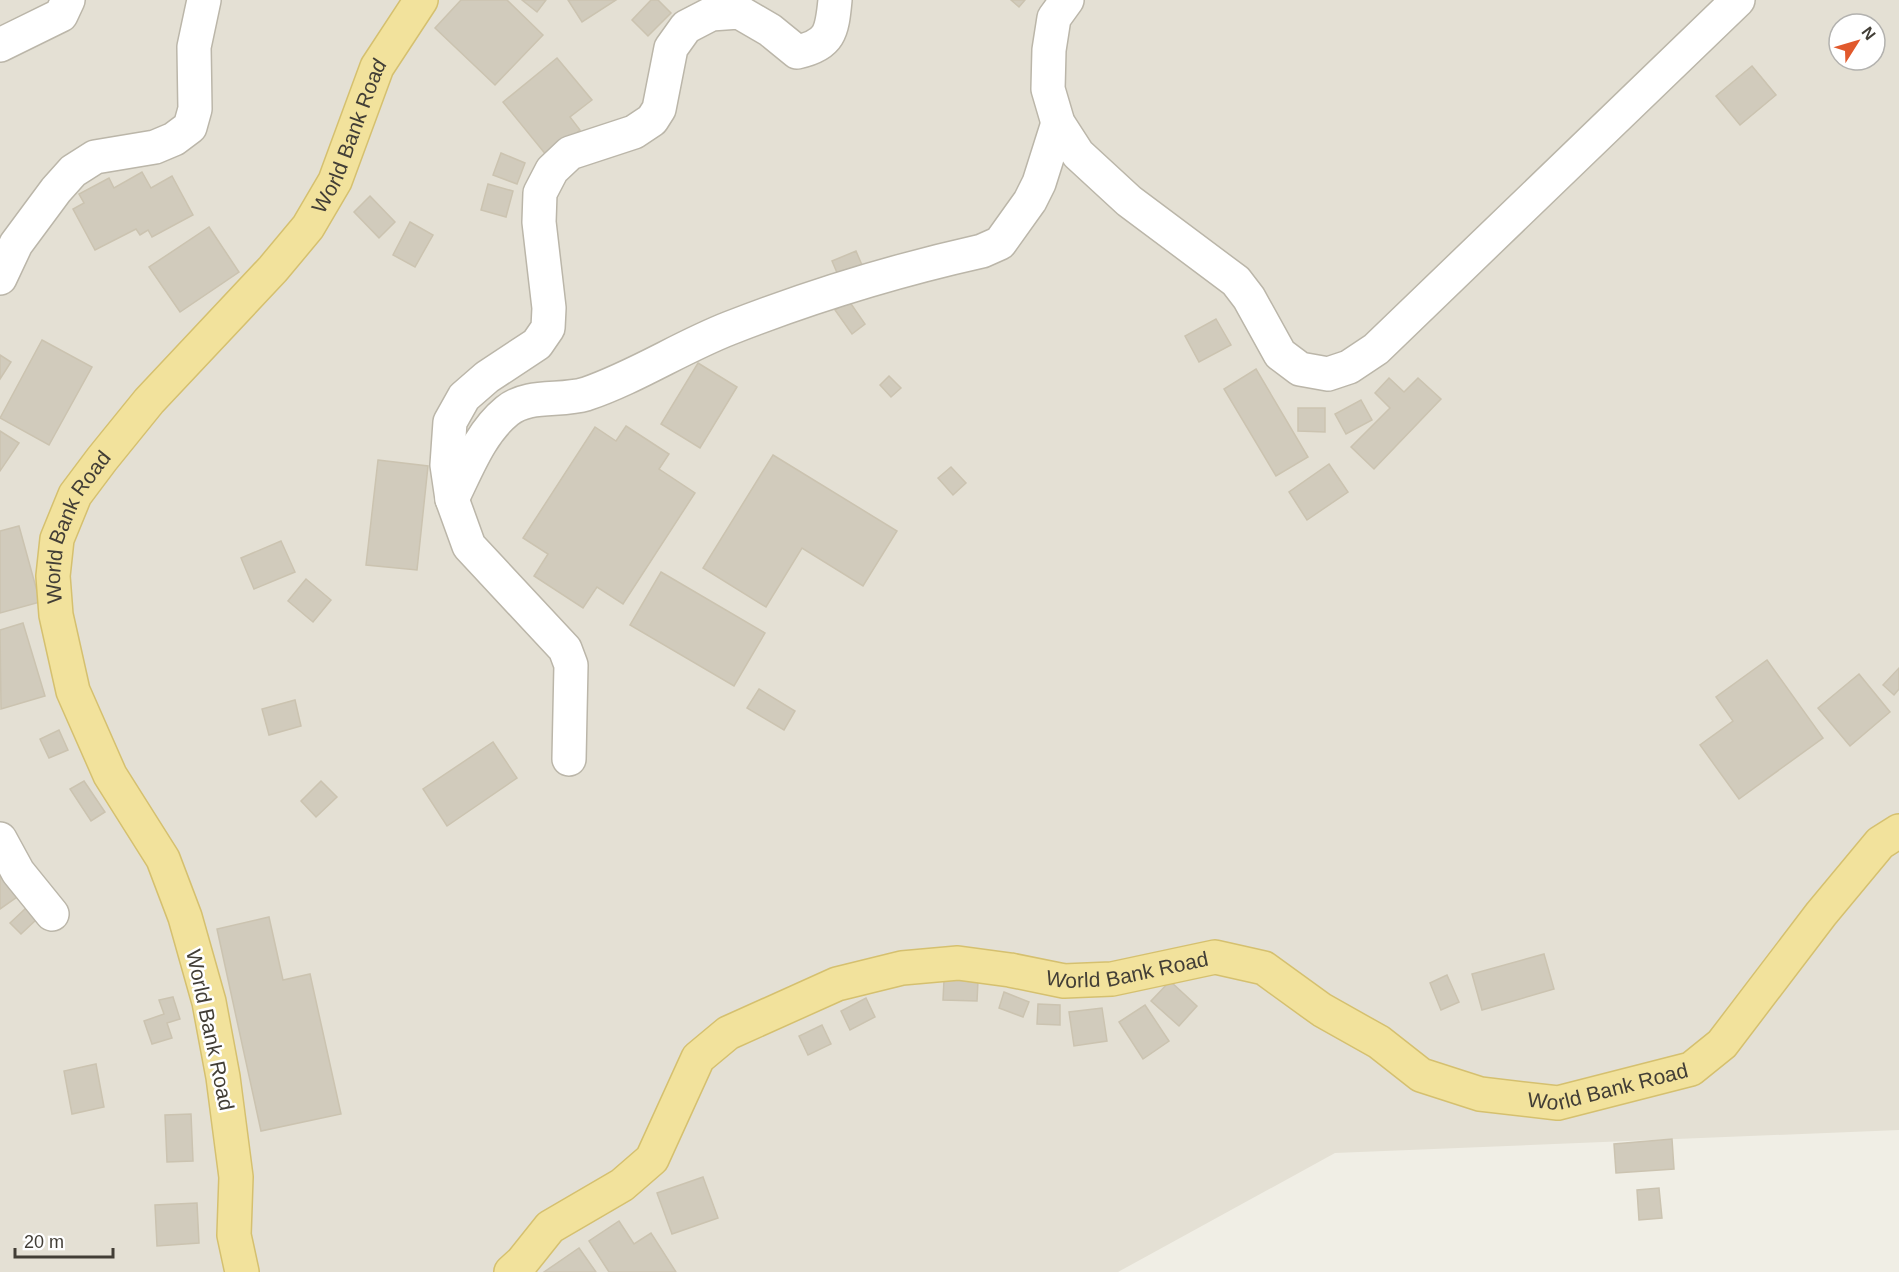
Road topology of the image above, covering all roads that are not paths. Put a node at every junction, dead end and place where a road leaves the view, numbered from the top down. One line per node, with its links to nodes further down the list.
1 (68, 0): 7 (street)
2 (204, 0): 9 (street)
3 (421, 0): 15 (main road, World Bank Road)
4 (835, 0): 10 (street)
5 (1067, 0): 8 (street)
6 (1738, 0): 8 (street)
7 (0, 45)
8 (1058, 123): 10 (street)
9 (0, 278)
10 (452, 499): 11 (street)
11 (569, 759)
12 (1899, 831): 16 (main road, World Bank Road)
13 (0, 839): 14 (street)
14 (52, 914)
15 (242, 1272)
16 (511, 1272)

